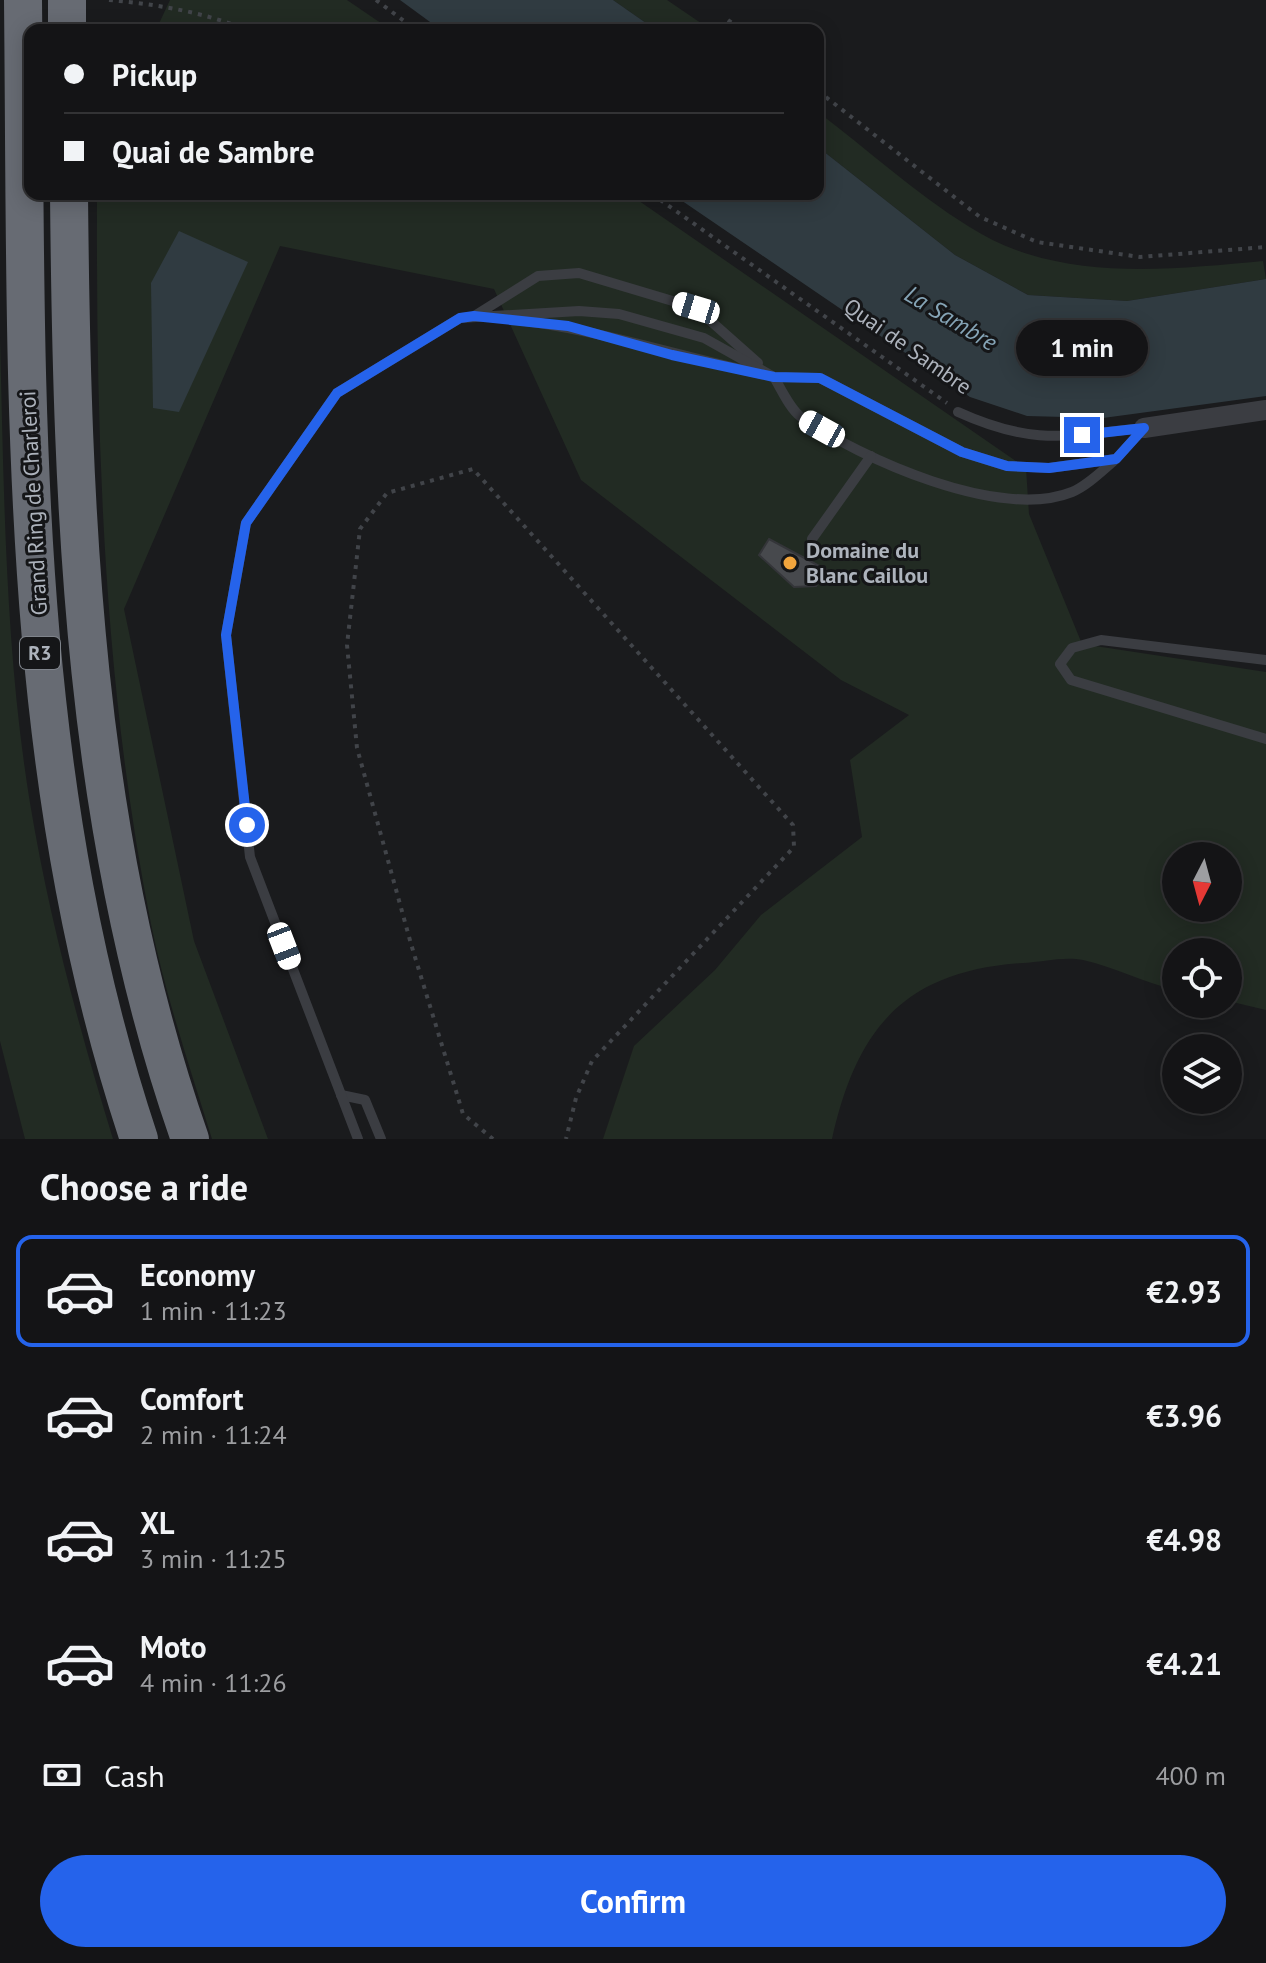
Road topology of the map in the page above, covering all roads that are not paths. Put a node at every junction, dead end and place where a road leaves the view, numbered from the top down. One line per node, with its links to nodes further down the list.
1 (23, 0): 4 (highway, Grand Ring de Charleroi / R3)
2 (67, 0): 3 (highway)
3 (67, 24)
4 (24, 78)
5 (26, 200): 18 (highway, Grand Ring de Charleroi / R3)
6 (69, 200): 19 (highway, Grand Ring de Charleroi / R3)
7 (474, 316): 8 (lane); 8 (lane); 8 (lane); 17 (lane)
8 (774, 377): 12 (lane); 13 (lane)
9 (1266, 410): 11 (street, Quai de Sambre)
10 (958, 412): 11 (lane, Quai de Sambre)
11 (1144, 428): 13 (lane)
12 (871, 456): 13 (lane); 14 (lane)
13 (1116, 459)
14 (812, 539)
15 (1266, 660): 16 (lane)
16 (1266, 739)
17 (341, 1095): 20 (lane); 21 (lane)
18 (139, 1139)
19 (190, 1139)
20 (358, 1139)
21 (381, 1139)

